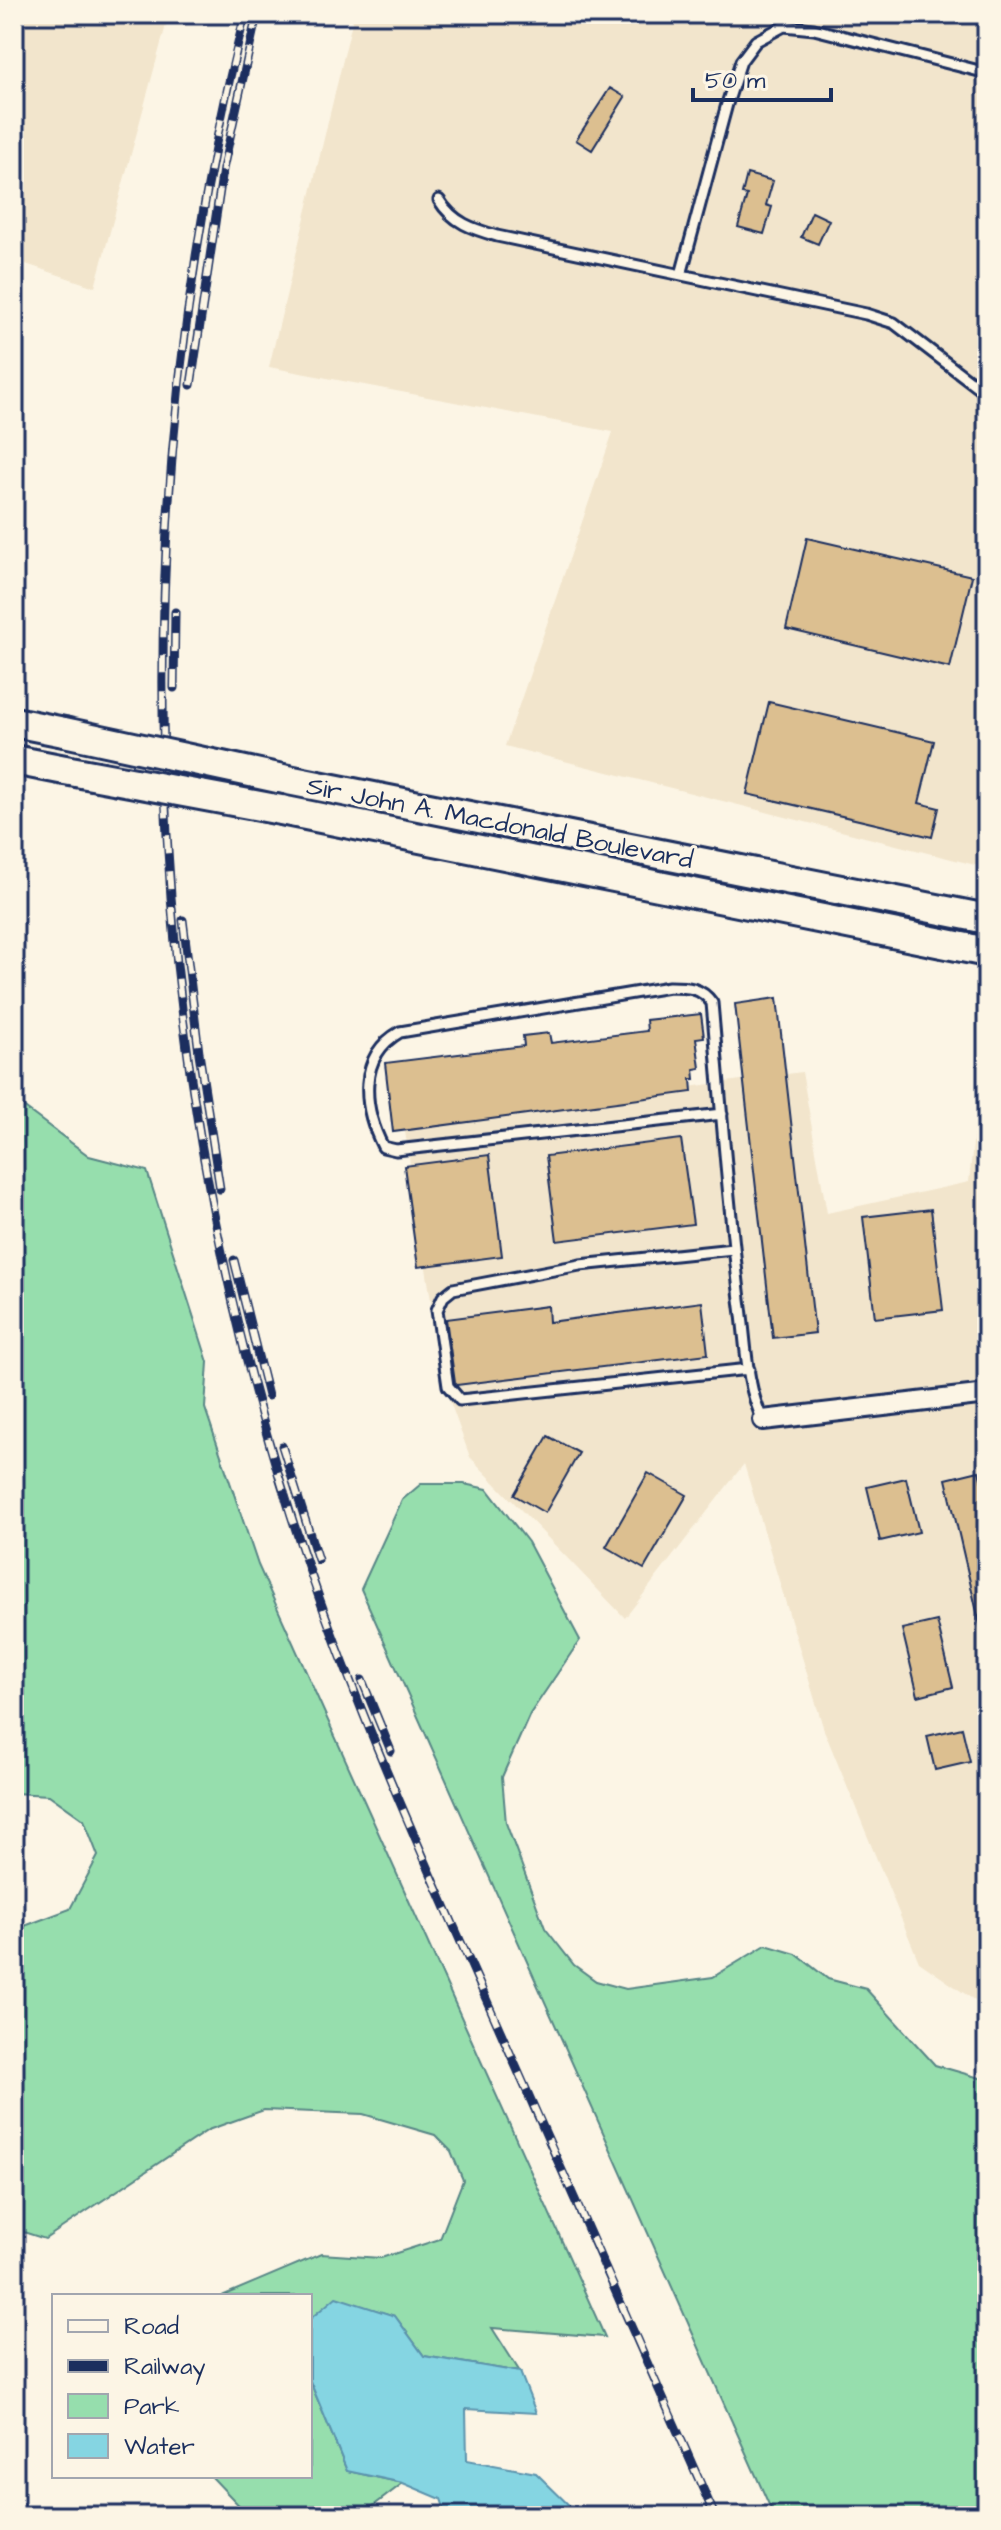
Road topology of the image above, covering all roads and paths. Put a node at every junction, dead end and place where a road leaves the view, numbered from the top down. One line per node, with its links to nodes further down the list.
1 (987, 73): 3 (lane)
2 (439, 200): 3 (lane)
3 (681, 275): 4 (lane)
4 (987, 394)
5 (14, 722): 7 (main road, Sir John A. Macdonald Boulevard, bridge)
6 (14, 760): 8 (main road, Sir John A. Macdonald Boulevard, bridge)
7 (987, 919)
8 (987, 952)
9 (722, 1114): 9 (lane); 10 (lane)
10 (733, 1249): 11 (lane); 11 (lane)
11 (749, 1369): 13 (lane)
12 (987, 1394): 13 (street)
13 (763, 1420)

